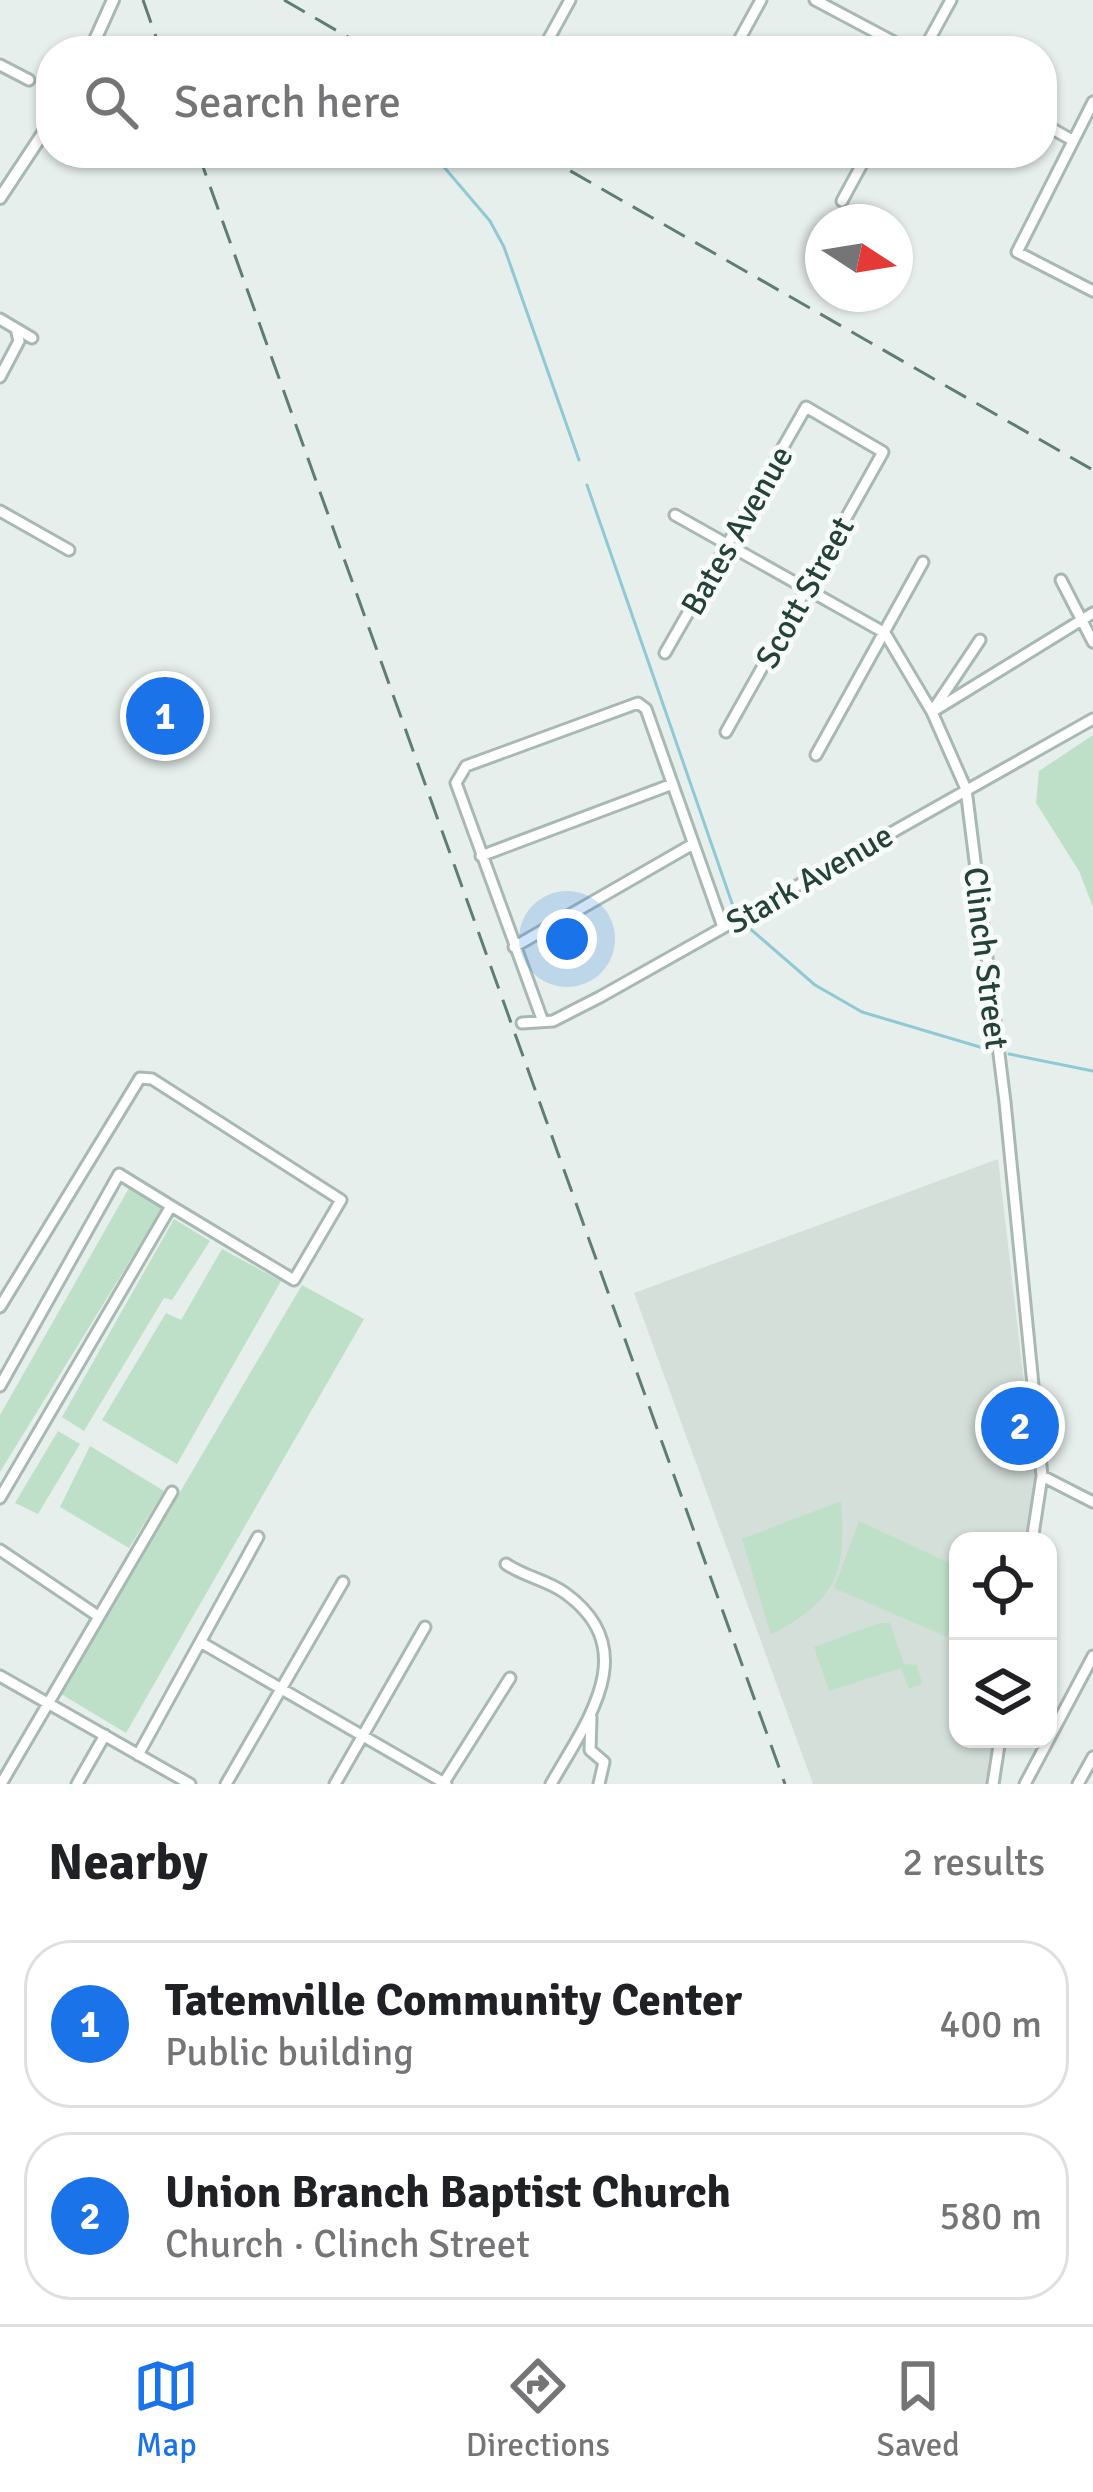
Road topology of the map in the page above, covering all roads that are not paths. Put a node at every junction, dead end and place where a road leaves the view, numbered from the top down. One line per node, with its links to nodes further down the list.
1 (570, 0): 7 (street)
2 (761, 0): 8 (street)
3 (815, 0): 9 (street)
4 (951, 0): 10 (street)
5 (112, 4): 6 (street)
6 (97, 36)
7 (550, 36)
8 (741, 36)
9 (883, 36)
10 (931, 36)
11 (0, 65): 12 (street)
12 (29, 80)
13 (1093, 102): 15 (street)
14 (1057, 132): 15 (street)
15 (1072, 140): 20 (street)
16 (36, 144): 18 (street)
17 (860, 168): 19 (street)
18 (0, 198)
19 (842, 201)
20 (1093, 291)
21 (0, 319): 22 (street)
22 (17, 333): 23 (street); 24 (street)
23 (32, 338)
24 (0, 377)
25 (806, 407): 28 (street, Bates Avenue); 32 (street, Scott Street)
26 (0, 512): 29 (street)
27 (676, 515): 28 (street)
28 (728, 544): 32 (street); 38 (street, Bates Avenue)
29 (69, 550)
30 (923, 562): 35 (street)
31 (1061, 580): 34 (street)
32 (805, 591): 35 (street); 41 (street, Scott Street)
33 (1093, 613): 34 (street)
34 (1081, 620): 37 (street); 39 (street)
35 (885, 633): 39 (street, Clinch Street); 42 (street)
36 (980, 640): 39 (street)
37 (1093, 642)
38 (665, 653)
39 (932, 712): 44 (street, Clinch Street)
40 (1093, 719): 44 (street, Stark Avenue)
41 (726, 732)
42 (816, 755)
43 (670, 785): 45 (street); 46 (street); 46 (street)
44 (966, 789): 47 (street, Stark Avenue); 54 (street, Clinch Street)
45 (693, 844): 47 (street); 48 (street)
46 (481, 856): 48 (street)
47 (723, 926): 49 (street, Stark Avenue)
48 (514, 947): 49 (street)
49 (542, 1019): 50 (street, Stark Avenue)
50 (522, 1023)
51 (171, 1206): 52 (street); 53 (street); 56 (street)
52 (0, 1307)
53 (0, 1387)
54 (1042, 1476): 57 (street); 58 (street, Clinch Street)
55 (172, 1492): 63 (street)
56 (0, 1498)
57 (1093, 1502)
58 (1033, 1532)
59 (258, 1537): 65 (street)
60 (0, 1550): 63 (street)
61 (506, 1564): 72 (street)
62 (343, 1582): 70 (street)
63 (98, 1616): 71 (street)
64 (425, 1627): 73 (street)
65 (202, 1643): 70 (street); 77 (street)
66 (1093, 1656): 68 (street)
67 (0, 1676): 71 (street)
68 (1088, 1677): 90 (street)
69 (510, 1678): 86 (street)
70 (282, 1687): 73 (street); 84 (street)
71 (46, 1703): 74 (street); 81 (street)
72 (591, 1717): 76 (street); 78 (street)
73 (362, 1734): 85 (street); 86 (street)
74 (105, 1736): 77 (street); 82 (street)
75 (999, 1748): 89 (street)
76 (590, 1750): 78 (street); 88 (street)
77 (138, 1755): 80 (street)
78 (567, 1756): 87 (street)
79 (1093, 1756): 91 (street)
80 (174, 1780): 83 (street)
81 (1, 1784)
82 (77, 1784)
83 (190, 1784)
84 (226, 1784)
85 (334, 1784)
86 (444, 1784)
87 (551, 1784)
88 (598, 1784)
89 (993, 1784)
90 (1025, 1784)
91 (1078, 1784)

